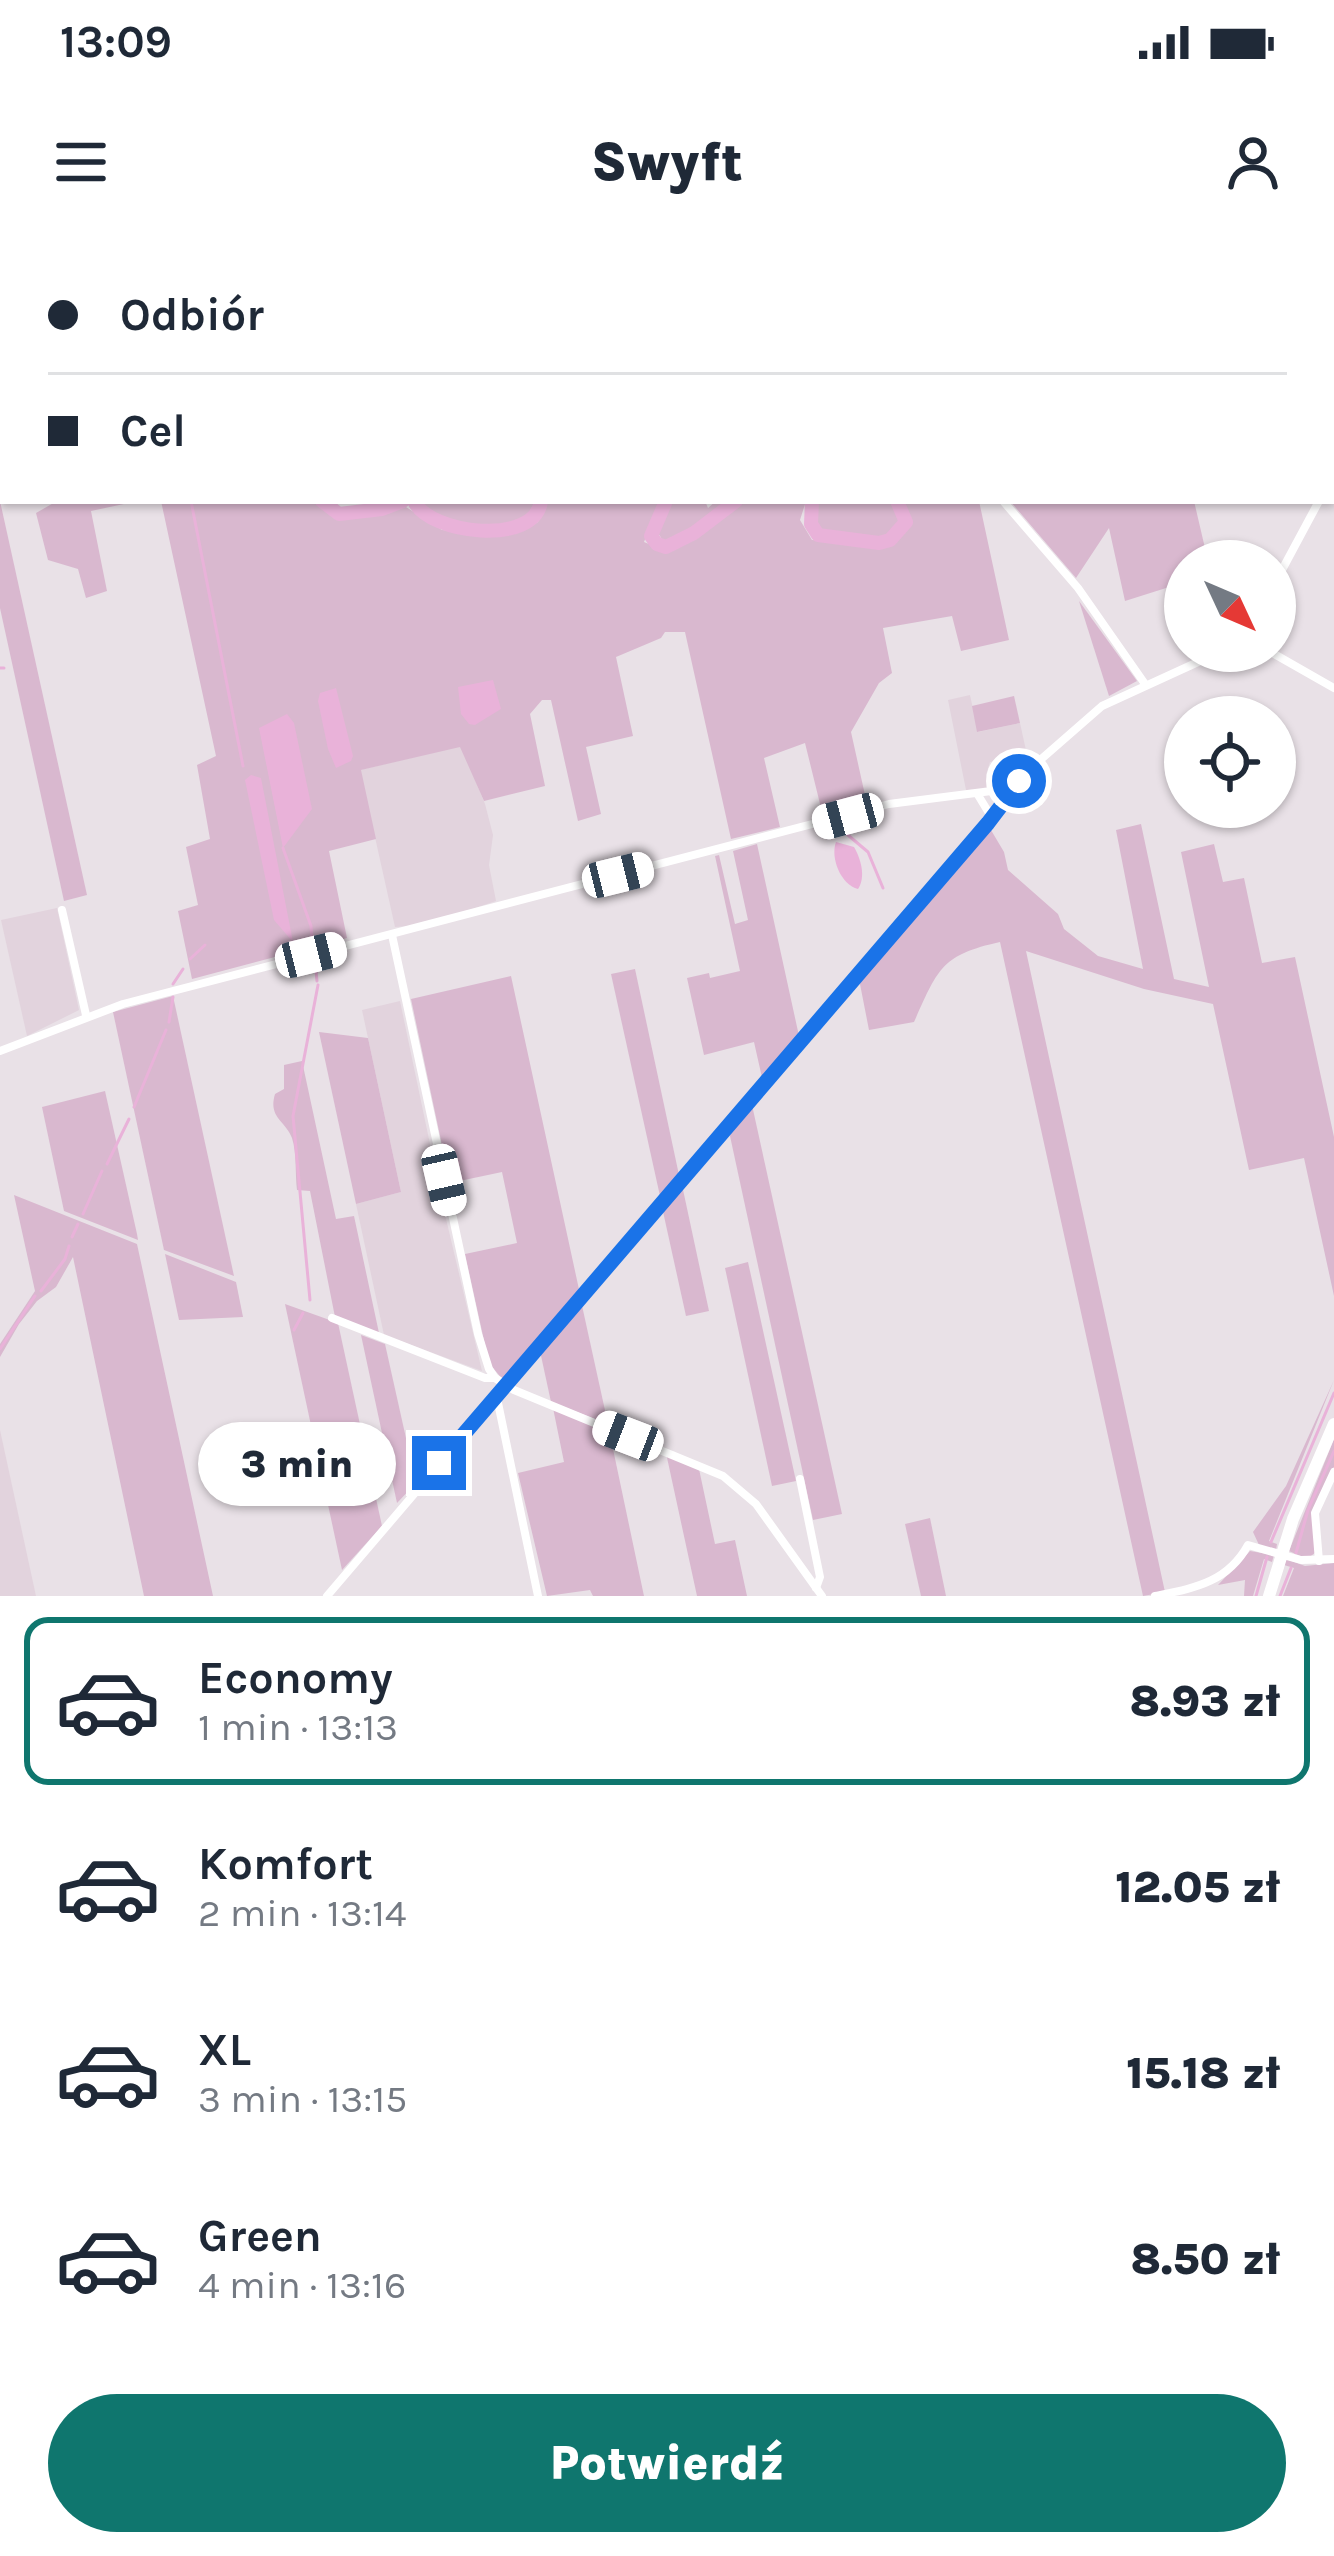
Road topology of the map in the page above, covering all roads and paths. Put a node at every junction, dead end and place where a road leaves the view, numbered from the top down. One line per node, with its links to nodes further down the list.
1 (1006, 504): 6 (street)
2 (1316, 504): 3 (street)
3 (1296, 543)
4 (1296, 667): 7 (street)
5 (1180, 672): 6 (street)
6 (1145, 684): 8 (street)
7 (1334, 688)
8 (1007, 789): 9 (street); 10 (street)
9 (978, 795): 10 (street); 12 (street)
10 (992, 818): 17 (street)
11 (62, 910): 13 (street)
12 (392, 934): 13 (street); 16 (street)
13 (86, 1015): 14 (street)
14 (0, 1051)
15 (332, 1318): 16 (street)
16 (495, 1378): 17 (street)
17 (506, 1387): 18 (street); 25 (street)
18 (497, 1398): 26 (street); 27 (street)
19 (1334, 1424): 22 (main road)
20 (1334, 1472): 24 (street)
21 (800, 1479): 25 (street)
22 (1281, 1554): 24 (street); 28 (street); 29 (main road)
23 (1334, 1559): 24 (street)
24 (1319, 1561)
25 (819, 1592)
26 (327, 1596)
27 (538, 1596)
28 (1155, 1596)
29 (1269, 1596)

